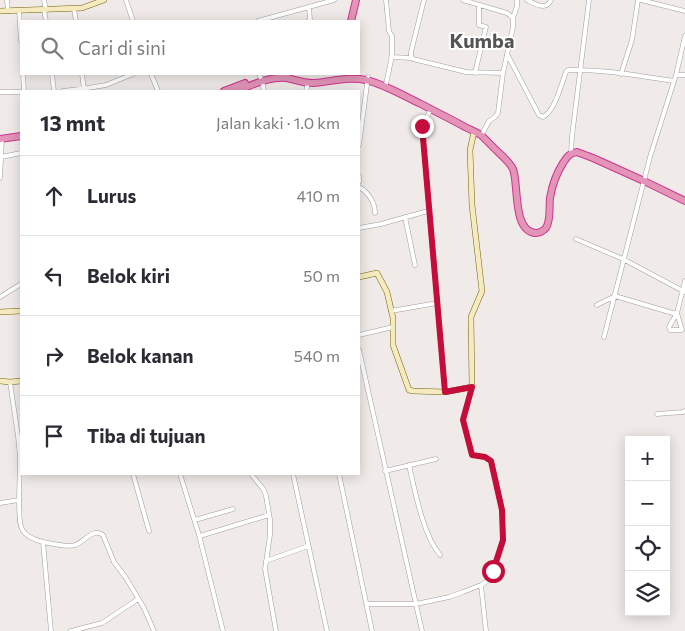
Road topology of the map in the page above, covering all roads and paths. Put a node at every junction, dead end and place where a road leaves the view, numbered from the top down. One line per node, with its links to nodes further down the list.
1 (7, 0): 21 (street)
2 (44, 0): 19 (street)
3 (104, 0): 17 (street)
4 (126, 0): 26 (street)
5 (334, 0): 16 (street)
6 (356, 0): 29 (highway)
7 (386, 0): 33 (street)
8 (424, 0): 34 (street)
9 (463, 0): 15 (street)
10 (516, 0): 23 (street)
11 (527, 0): 12 (street)
12 (551, 0)
13 (589, 0): 35 (street)
14 (640, 0): 22 (street); 38 (street)
15 (479, 5): 23 (street); 36 (street)
16 (309, 7): 27 (street); 28 (street)
17 (74, 9): 19 (street); 25 (street)
18 (19, 10): 19 (street); 21 (street); 30 (street)
19 (45, 10): 24 (street)
20 (0, 11): 21 (street)
21 (8, 11)
22 (685, 11)
23 (513, 18): 32 (street)
24 (46, 20)
25 (76, 20)
26 (133, 20)
27 (262, 20)
28 (310, 20)
29 (351, 20)
30 (20, 26)
31 (685, 36): 45 (street)
32 (507, 54): 35 (street); 37 (street)
33 (391, 57): 34 (street); 52 (street)
34 (412, 58): 36 (street)
35 (580, 70): 38 (street); 72 (street)
36 (476, 73): 37 (street)
37 (503, 73): 67 (street)
38 (621, 74): 50 (street)
39 (23, 75): 54 (street)
40 (52, 75): 55 (street)
41 (82, 75): 53 (street)
42 (129, 75): 53 (street)
43 (151, 75): 57 (street)
44 (285, 75): 51 (highway)
45 (676, 75): 46 (street); 50 (street)
46 (685, 75)
47 (339, 76): 49 (highway); 51 (highway)
48 (261, 77): 58 (highway); 59 (highway); 60 (street)
49 (368, 78): 52 (highway); 68 (street)
50 (674, 81): 75 (street)
51 (306, 82): 61 (street)
52 (388, 86): 64 (highway)
53 (84, 89): 56 (street)
54 (23, 90)
55 (54, 90)
56 (73, 90)
57 (158, 90)
58 (227, 90)
59 (238, 90)
60 (264, 90)
61 (306, 90)
62 (0, 92): 63 (street)
63 (20, 92)
64 (431, 109): 65 (highway); 78 (street)
65 (474, 132): 67 (highway); 105 (street)
66 (20, 136): 70 (highway)
67 (481, 136): 72 (highway)
68 (360, 138)
69 (20, 140): 70 (highway)
70 (1, 141): 73 (street)
71 (20, 152): 73 (street)
72 (572, 152): 75 (highway)
73 (2, 157): 74 (street)
74 (0, 178)
75 (644, 181): 77 (highway); 83 (street)
76 (360, 188): 79 (street)
77 (685, 201)
78 (428, 211): 80 (street); 91 (street)
79 (375, 213)
80 (405, 217): 81 (street); 84 (street)
81 (360, 228)
82 (576, 239): 83 (street)
83 (623, 260): 88 (street); 89 (street)
84 (415, 264)
85 (360, 277): 94 (street)
86 (685, 281): 88 (street)
87 (20, 285): 90 (street)
88 (684, 291): 96 (street)
89 (615, 296): 92 (street); 96 (street); 100 (street)
90 (0, 297)
91 (437, 303): 94 (street); 106 (street)
92 (597, 305)
93 (20, 311): 95 (street)
94 (392, 311): 97 (street)
95 (0, 312)
96 (677, 313): 98 (street); 98 (street)
97 (393, 326): 99 (street); 106 (street)
98 (683, 331)
99 (360, 335)
100 (604, 337)
101 (360, 354): 111 (street)
102 (0, 380): 104 (street)
103 (20, 381): 104 (street)
104 (10, 382): 117 (street)
105 (472, 387): 106 (street); 128 (street)
106 (445, 392)
107 (685, 411): 108 (street)
108 (657, 414)
109 (436, 459): 110 (street)
110 (409, 465): 111 (street); 126 (street)
111 (386, 471): 131 (street)
112 (133, 475): 122 (street)
113 (180, 475): 121 (street)
114 (252, 475): 120 (street)
115 (293, 475): 125 (street)
116 (339, 475): 130 (street)
117 (19, 500): 118 (street); 124 (street)
118 (0, 503)
119 (233, 509): 121 (street)
120 (269, 515): 123 (street); 127 (street)
121 (195, 520): 123 (street)
122 (149, 531)
123 (200, 536): 135 (street)
124 (43, 542): 129 (street); 132 (street)
125 (308, 546): 127 (street); 137 (street)
126 (440, 555)
127 (266, 561): 136 (street)
128 (481, 586): 131 (street); 140 (street)
129 (138, 600): 133 (street); 134 (street)
130 (366, 604): 131 (street); 138 (street)
131 (416, 604): 139 (street)
132 (51, 631)
133 (71, 631)
134 (154, 631)
135 (223, 631)
136 (276, 631)
137 (327, 631)
138 (372, 631)
139 (422, 631)
140 (486, 631)

